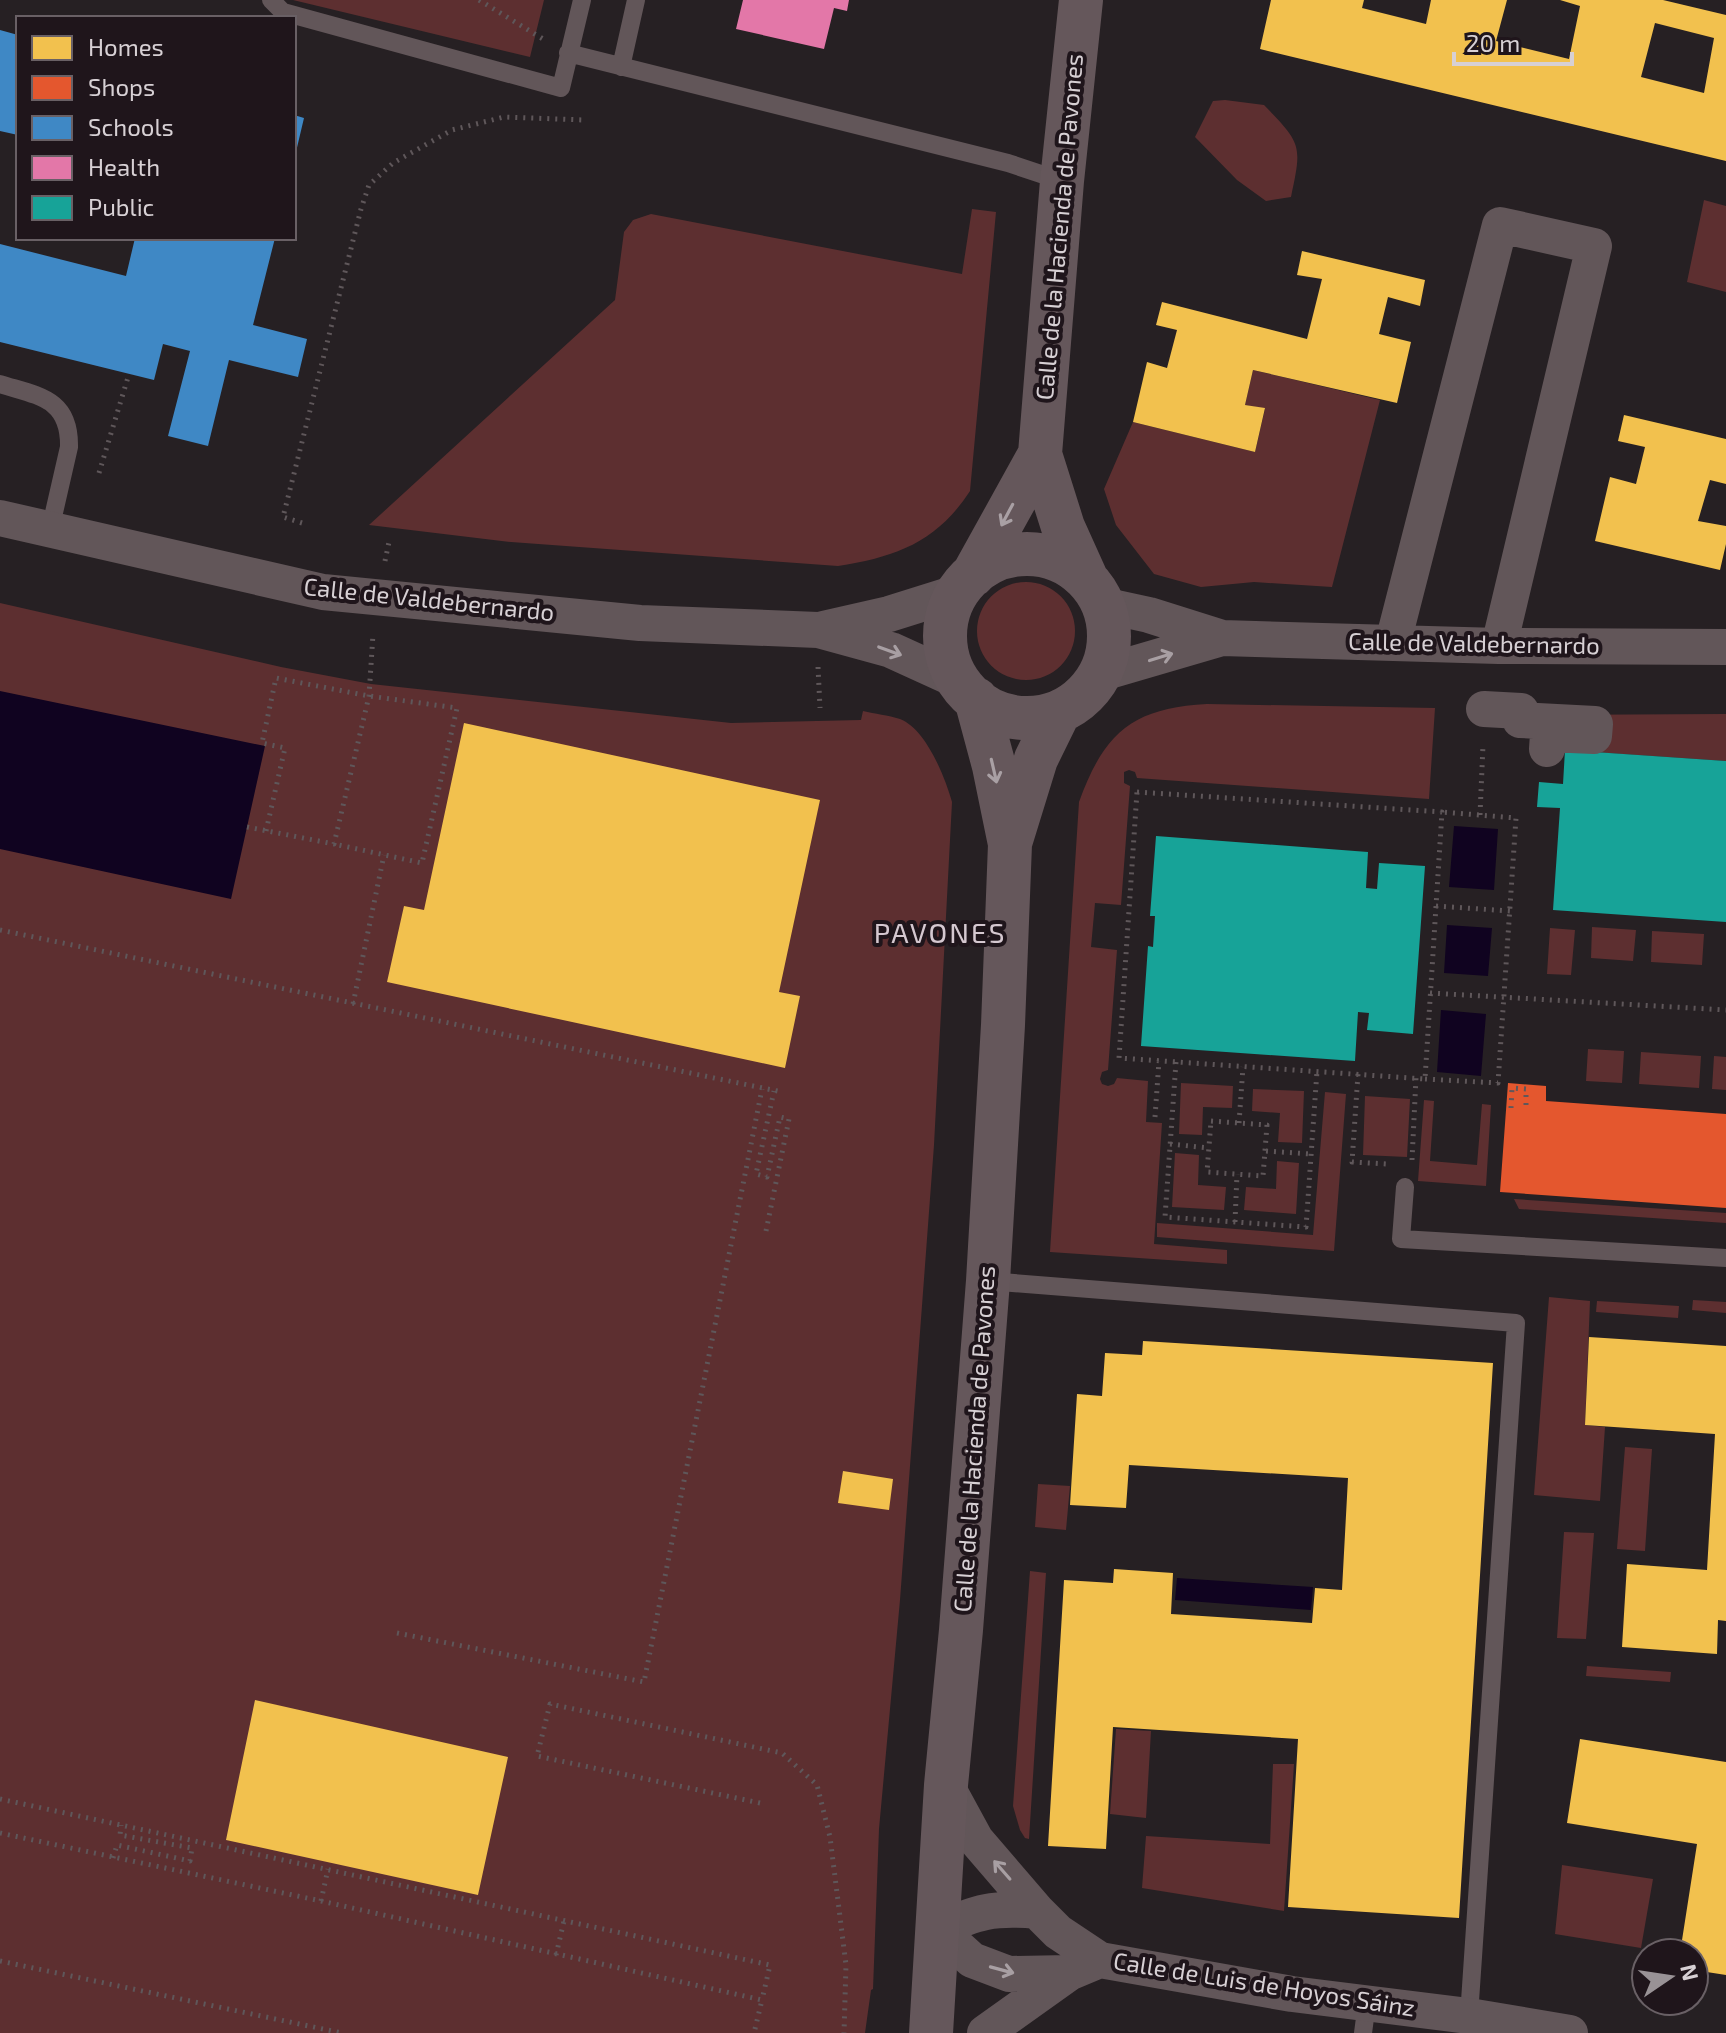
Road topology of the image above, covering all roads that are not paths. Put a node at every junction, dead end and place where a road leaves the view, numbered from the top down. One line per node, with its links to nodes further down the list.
1 (271, 0): 5 (lane)
2 (582, 0): 5 (lane)
3 (636, 0): 6 (lane)
4 (1081, 0): 7 (street, Calle de la Hacienda de Pavones)
5 (568, 53): 6 (lane)
6 (621, 67): 7 (lane)
7 (1062, 181): 9 (street, Calle de la Hacienda de Pavones)
8 (0, 384): 11 (lane)
9 (1040, 454): 12 (street, Calle de la Hacienda de Pavones, one-way to 12); 13 (street, Calle de la Hacienda de Pavones)
10 (0, 518): 11 (street, Calle de Valdebernardo)
11 (50, 530): 15 (street, Calle de Valdebernardo)
12 (965, 584): 13 (street); 15 (street, Calle de Valdebernardo); 20 (street)
13 (1094, 592): 14 (street, Calle de Valdebernardo); 19 (street)
14 (1222, 638): 16 (street, Calle de Valdebernardo); 19 (street, Calle de Valdebernardo, one-way to 14)
15 (817, 642): 20 (street, Calle de Valdebernardo, one-way to 20)
16 (1393, 642): 17 (street, Calle de Valdebernardo); 17 (street)
17 (1499, 646): 18 (street, Calle de Valdebernardo)
18 (1726, 647)
19 (1099, 674): 22 (street)
20 (967, 690): 22 (street); 24 (street, Calle de la Hacienda de Pavones, one-way to 24)
21 (1485, 706): 23 (street)
22 (1059, 712): 24 (street, Calle de la Hacienda de Pavones)
23 (1547, 749)
24 (1010, 844): 27 (street, Calle de la Hacienda de Pavones)
25 (1405, 1187): 26 (lane)
26 (1726, 1258)
27 (988, 1281): 28 (street, Calle de la Hacienda de Pavones); 32 (lane)
28 (946, 1785): 29 (street, Calle de Luis de Hoyos Sáinz, one-way to 28); 30 (street, Calle de la Hacienda de Pavones)
29 (1037, 1911): 30 (street); 31 (street, Calle de Luis de Hoyos Sáinz)
30 (938, 1929): 31 (street, Calle de Luis de Hoyos Sáinz, one-way to 31); 34 (street, Calle de la Hacienda de Pavones)
31 (1084, 1967): 33 (street, Calle de Luis de Hoyos Sáinz); 35 (street)
32 (1469, 2016): 33 (street, Calle de Luis de Hoyos Sáinz); 36 (street, Calle de Luis de Hoyos Sáinz)
33 (1365, 2018)
34 (931, 2033)
35 (985, 2033)
36 (1570, 2033)

